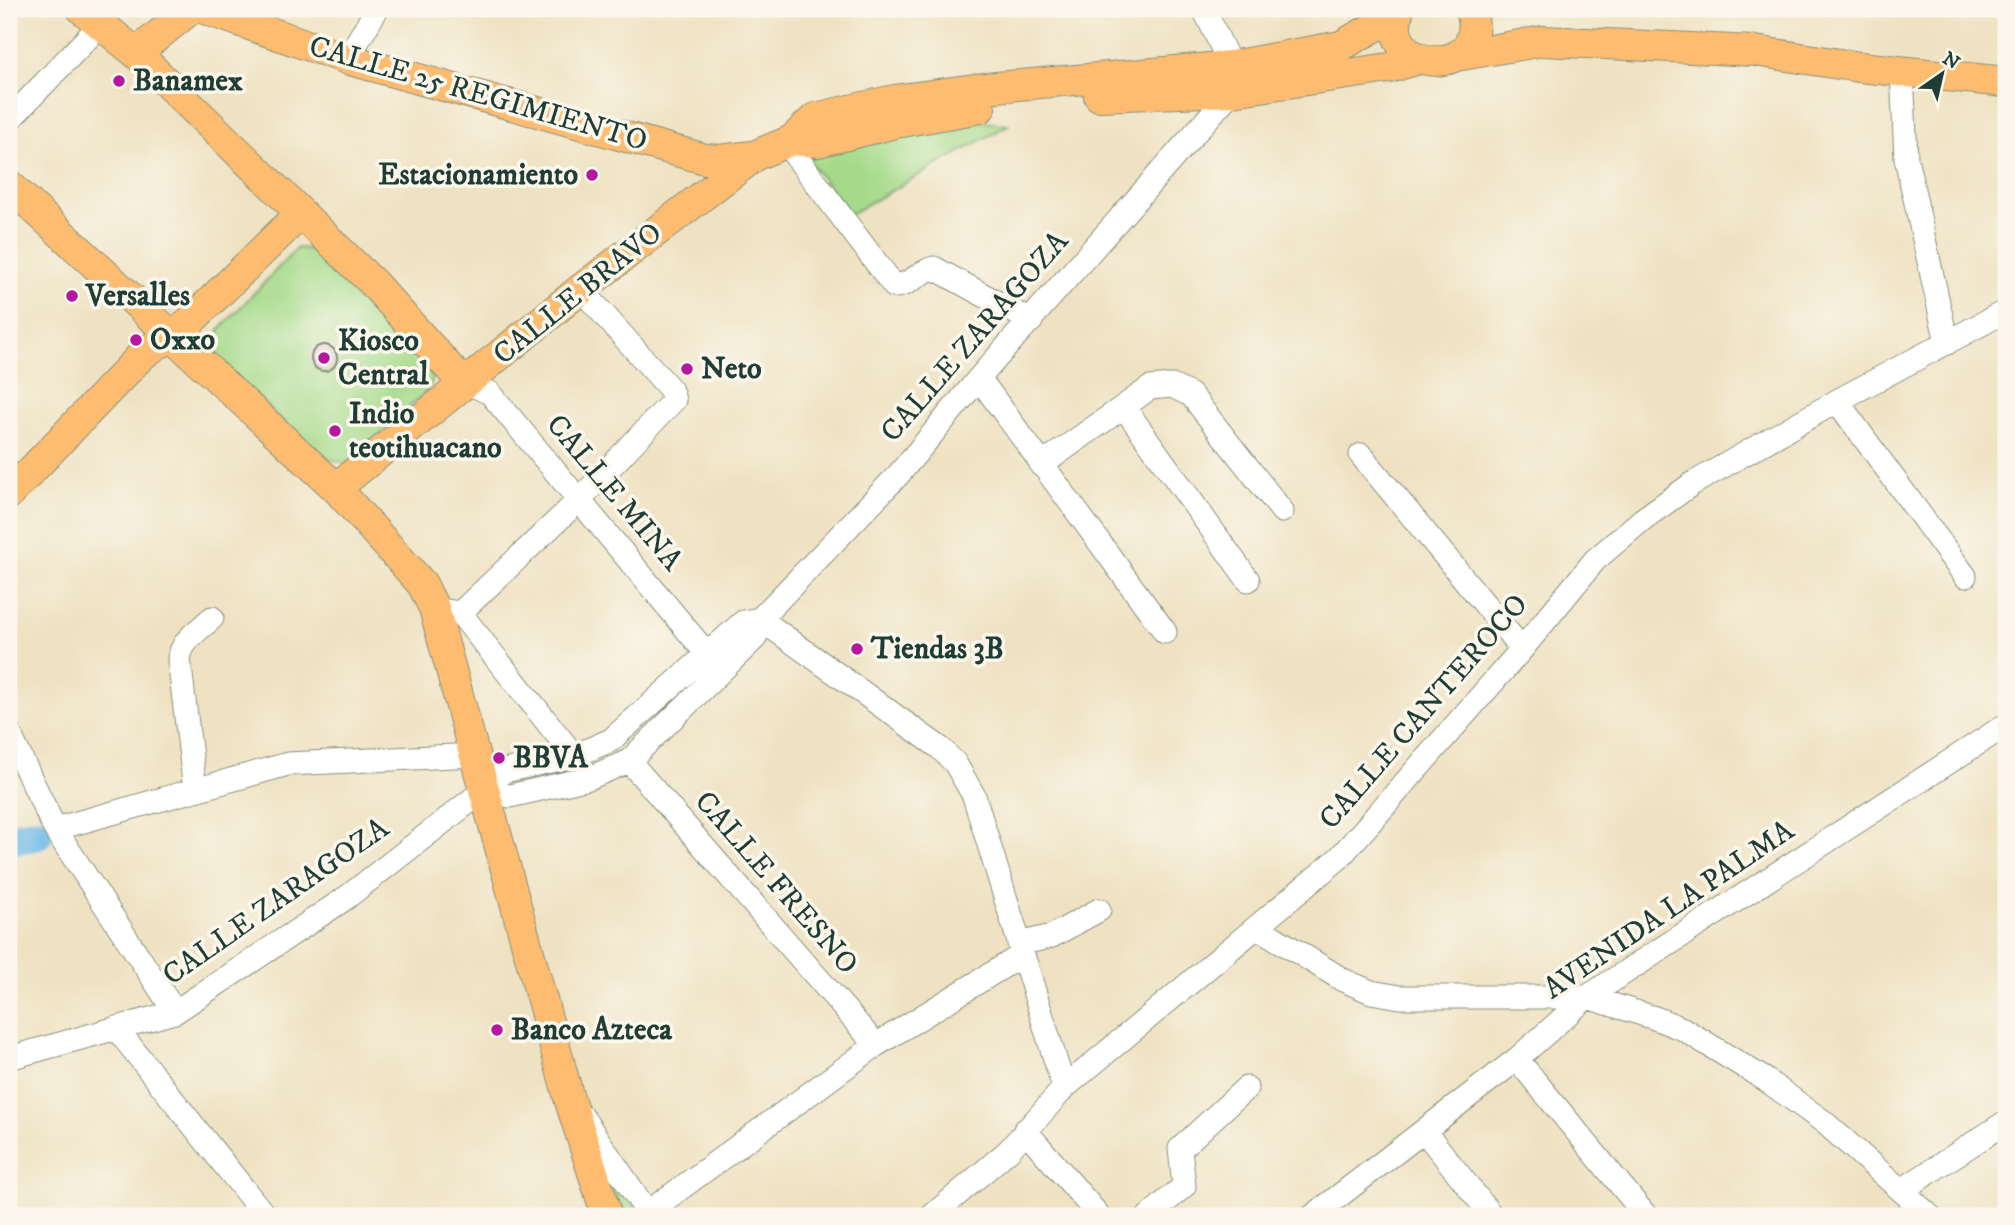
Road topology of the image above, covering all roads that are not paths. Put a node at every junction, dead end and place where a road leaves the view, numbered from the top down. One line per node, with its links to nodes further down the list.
1 (191, 9): 9 (main road)
2 (204, 9): 12 (main road, CALLE 25 REGIMIENTO)
3 (377, 9): 12 (street)
4 (1204, 9): 14 (street)
5 (1398, 9): 11 (main road); 14 (main road)
6 (1472, 16): 8 (main road); 10 (main road)
7 (92, 17): 9 (main road); 16 (street)
8 (1543, 41): 10 (main road); 13 (main road)
9 (136, 53): 20 (main road)
10 (1456, 56): 11 (main road)
11 (1419, 58): 14 (main road)
12 (347, 59): 18 (main road, CALLE 25 REGIMIENTO)
13 (1902, 71): 15 (main road); 25 (street)
14 (1231, 78): 17 (main road); 23 (street, CALLE ZARAGOZA)
15 (2006, 82)
16 (9, 120)
17 (788, 141): 18 (main road); 23 (street)
18 (756, 155): 21 (main road, CALLE BRAVO)
19 (9, 185): 24 (main road)
20 (300, 214): 24 (main road); 27 (main road)
21 (581, 289): 27 (main road, CALLE BRAVO); 34 (street)
22 (2006, 311): 25 (street, CALLE CANTEROCO)
23 (1031, 321): 26 (street, CALLE ZARAGOZA)
24 (173, 338): 32 (main road); 33 (main road)
25 (1947, 343): 28 (street, CALLE CANTEROCO)
26 (979, 378): 31 (street); 40 (street, CALLE ZARAGOZA)
27 (464, 384): 32 (main road, CALLE BRAVO); 34 (street, CALLE MINA)
28 (1837, 401): 36 (street); 42 (street, CALLE CANTEROCO)
29 (1124, 407): 31 (street); 35 (street); 37 (street)
30 (1361, 455): 42 (street)
31 (1041, 465): 41 (street)
32 (336, 488): 38 (main road)
33 (9, 494)
34 (579, 500): 38 (street); 43 (street, CALLE MINA)
35 (1282, 511)
36 (1965, 576)
37 (1248, 580)
38 (447, 610): 46 (main road); 47 (street)
39 (212, 618): 49 (street)
40 (760, 619): 43 (street, CALLE ZARAGOZA); 48 (street, CALLE ZARAGOZA); 54 (street)
41 (1165, 632)
42 (1522, 649): 53 (street, CALLE CANTEROCO)
43 (707, 654): 47 (street, CALLE ZARAGOZA)
44 (2006, 725): 55 (street, AVENIDA LA PALMA)
45 (9, 733): 51 (street)
46 (475, 755): 49 (street); 50 (main road)
47 (574, 756): 50 (street, CALLE ZARAGOZA)
48 (629, 761): 50 (street, CALLE ZARAGOZA); 58 (street, CALLE FRESNO)
49 (195, 790): 51 (street)
50 (484, 790): 56 (street, CALLE ZARAGOZA); 63 (main road)
51 (55, 829): 56 (street)
52 (1099, 910): 54 (street)
53 (1257, 927): 55 (street); 61 (street, CALLE CANTEROCO)
54 (1020, 949): 58 (street); 61 (street)
55 (1587, 997): 60 (street, AVENIDA LA PALMA); 67 (street)
56 (175, 1012): 57 (street, CALLE ZARAGOZA)
57 (116, 1028): 59 (street, CALLE ZARAGOZA); 69 (street)
58 (876, 1045): 68 (street)
59 (9, 1058)
60 (1517, 1059): 66 (street, AVENIDA LA PALMA); 76 (street)
61 (1064, 1088): 65 (street, CALLE CANTEROCO)
62 (1246, 1088): 73 (street)
63 (569, 1098): 68 (street); 70 (main road)
64 (2006, 1122): 67 (street)
65 (1025, 1130): 71 (street, CALLE CANTEROCO); 72 (street)
66 (1425, 1132): 74 (street, AVENIDA LA PALMA); 75 (street)
67 (1902, 1190): 77 (street)
68 (649, 1215)
69 (265, 1216)
70 (607, 1216)
71 (932, 1216)
72 (1098, 1216)
73 (1149, 1216)
74 (1313, 1216)
75 (1492, 1216)
76 (1646, 1216)
77 (1930, 1216)

